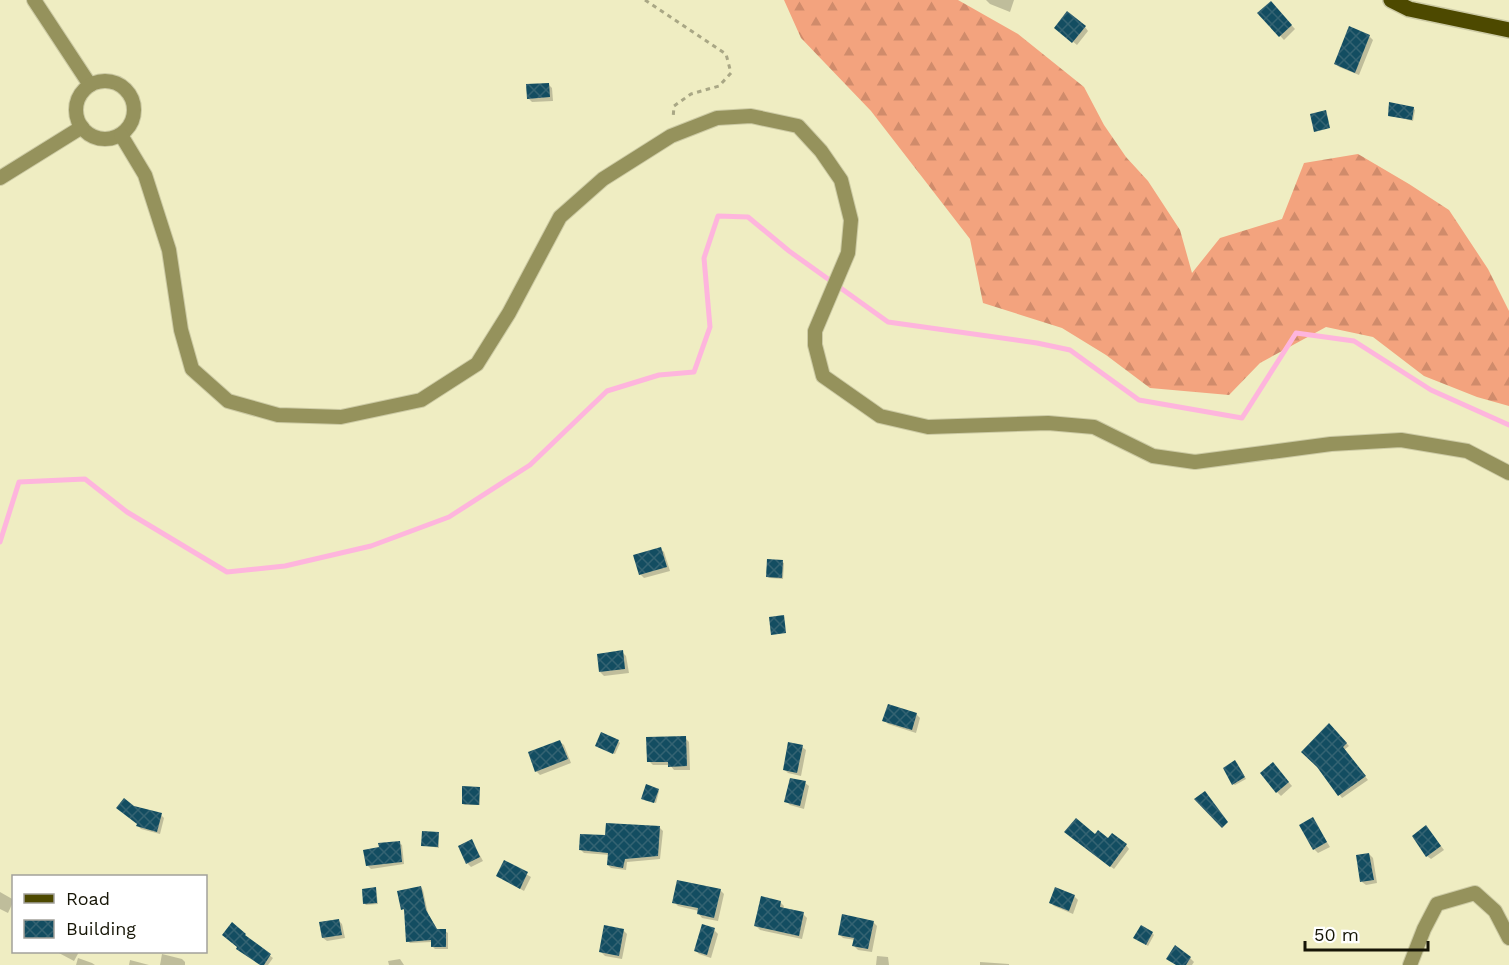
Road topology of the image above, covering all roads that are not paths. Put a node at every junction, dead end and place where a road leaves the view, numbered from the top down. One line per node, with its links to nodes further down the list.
1 (34, 0): 4 (street)
2 (1391, 0): 3 (main road)
3 (1509, 30)
4 (90, 85): 5 (street); 6 (street)
5 (82, 127): 6 (street); 7 (street)
6 (121, 135): 8 (street)
7 (0, 178)
8 (1509, 473)
9 (1509, 938): 10 (street)
10 (1410, 965)

